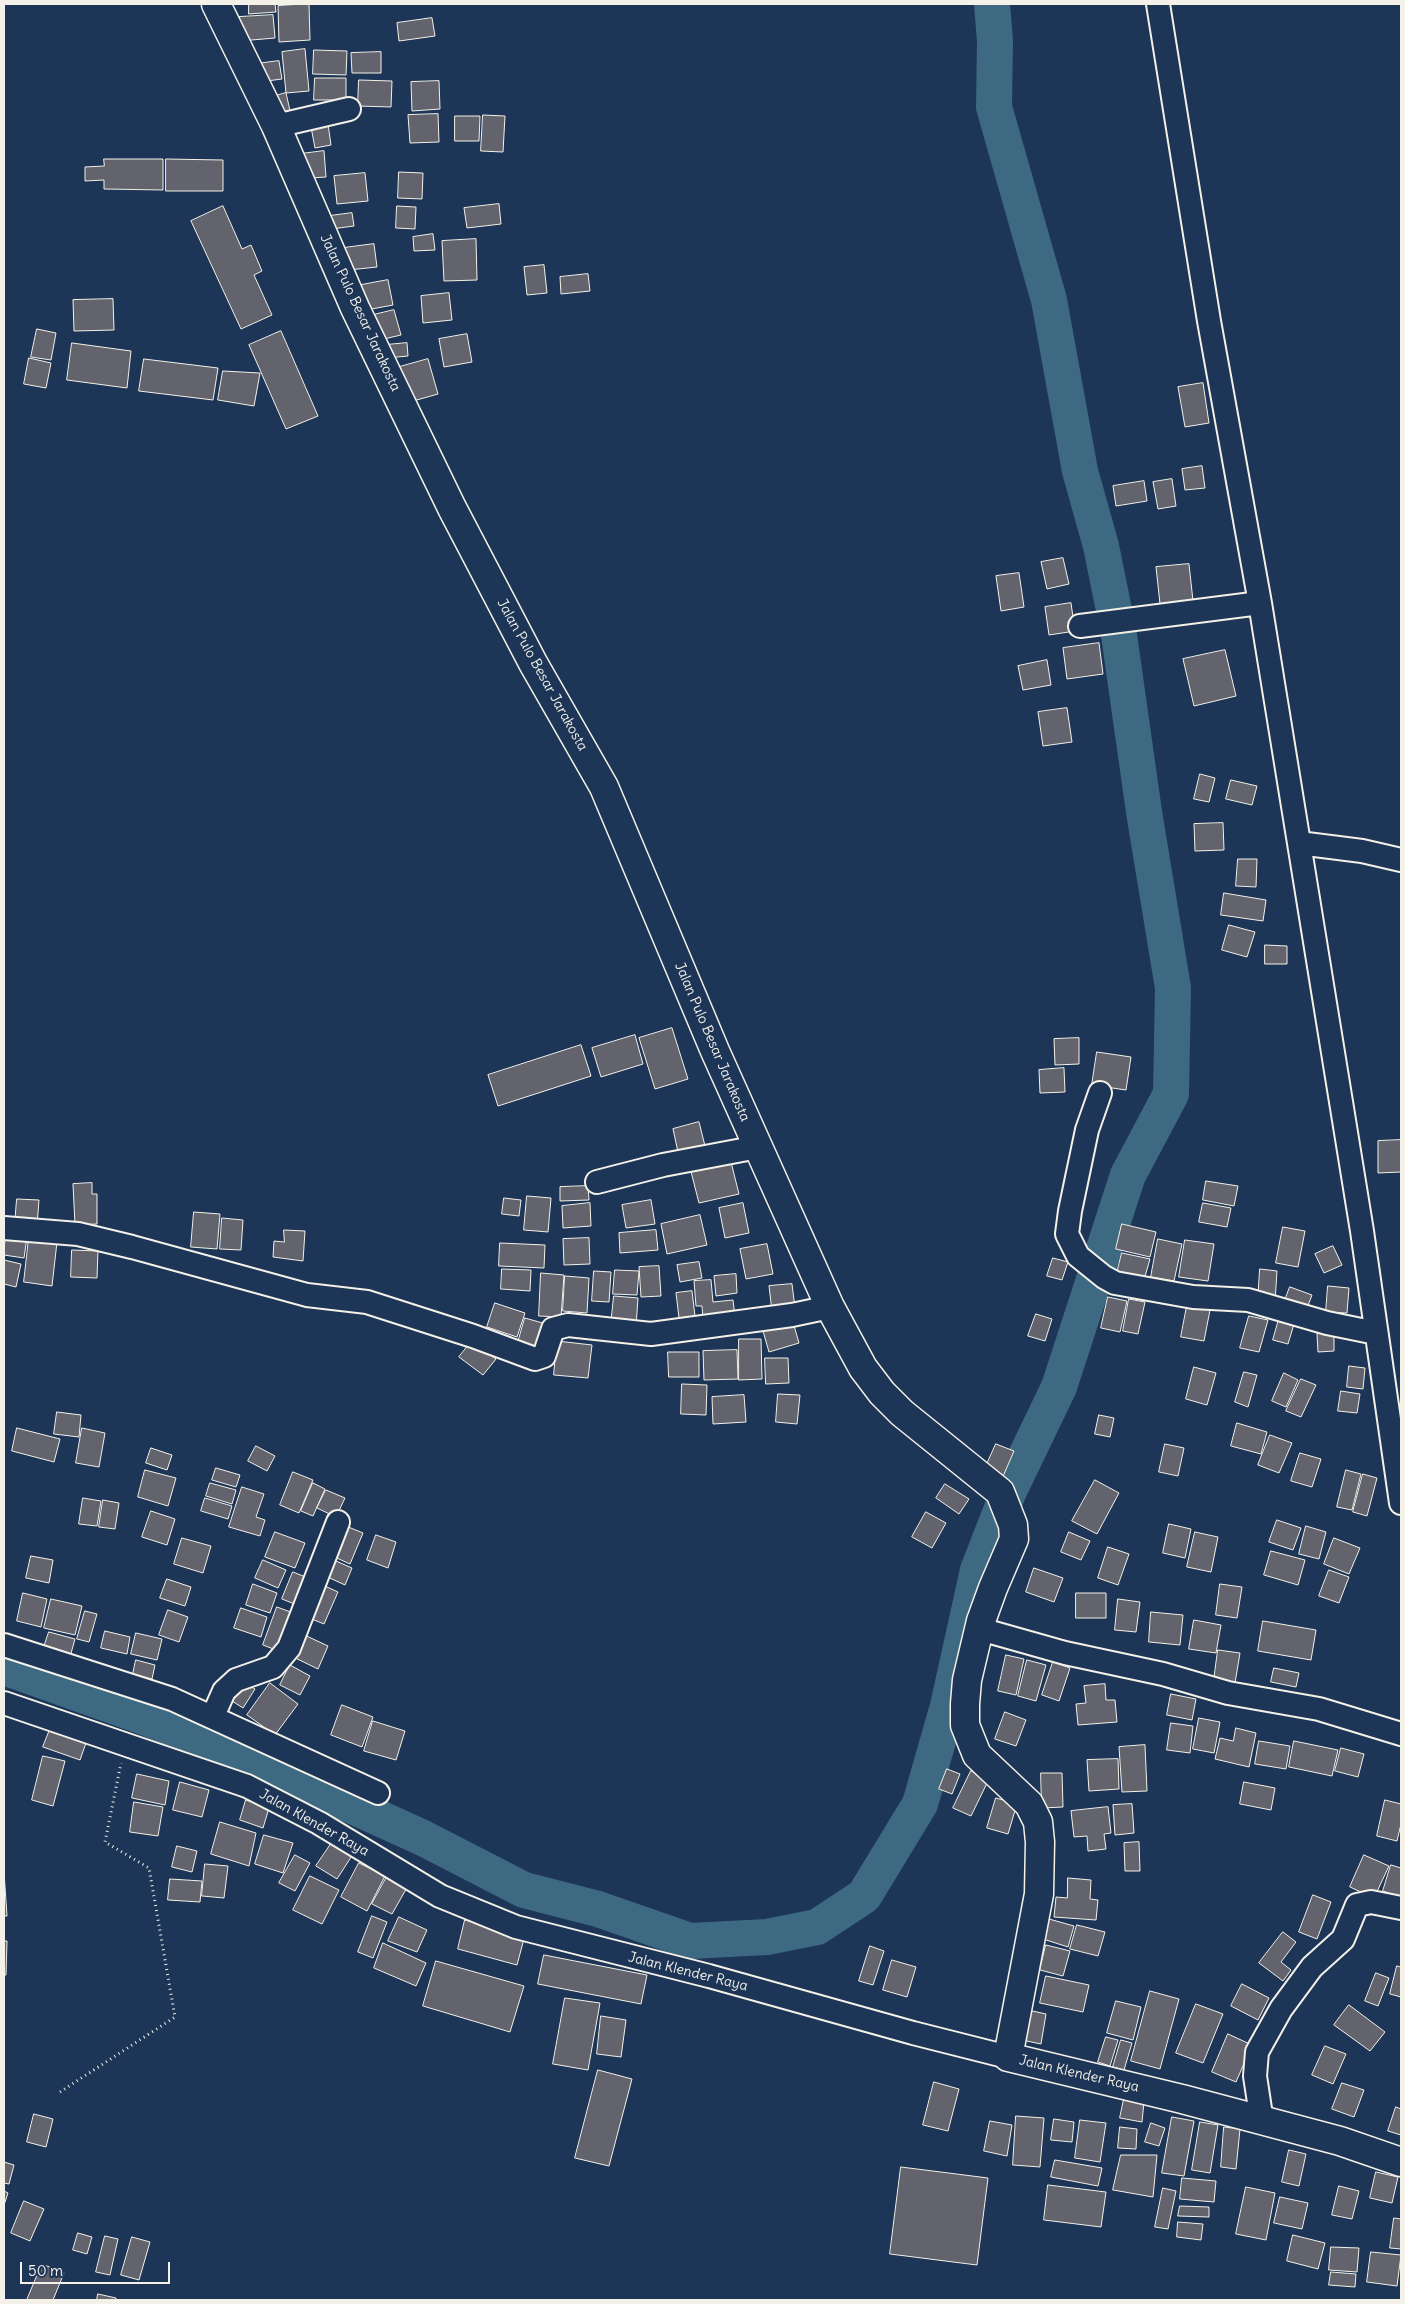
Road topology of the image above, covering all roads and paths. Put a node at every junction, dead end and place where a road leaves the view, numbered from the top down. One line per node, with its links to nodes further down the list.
1 (216, 4): 4 (street, Jalan Pulo Besar Jarakosta)
2 (1158, 4): 5 (street)
3 (349, 109): 4 (street)
4 (276, 126): 10 (street, Jalan Pulo Besar Jarakosta)
5 (1260, 602): 6 (street); 7 (street)
6 (1086, 625)
7 (1299, 843): 8 (street); 14 (street)
8 (1401, 860)
9 (1100, 1093): 14 (street)
10 (758, 1147): 11 (street); 13 (street, Jalan Pulo Besar Jarakosta)
11 (597, 1182)
12 (4, 1228): 13 (street)
13 (830, 1307): 17 (street, Jalan Pulo Besar Jarakosta)
14 (1376, 1333): 15 (street)
15 (1401, 1503)
16 (338, 1522): 20 (street)
17 (980, 1628): 21 (street); 25 (street, Jalan Pulo Besar Jarakosta)
18 (4, 1645): 20 (street)
19 (4, 1703): 22 (street, Jalan Klender Raya)
20 (213, 1716): 23 (street)
21 (1401, 1734)
22 (124, 1745): 25 (street, Jalan Klender Raya); 26 (path)
23 (378, 1793)
24 (1401, 1908): 27 (street)
25 (1008, 2057): 27 (street, Jalan Klender Raya)
26 (60, 2092)
27 (1262, 2122): 28 (street, Jalan Klender Raya)
28 (1401, 2162)

